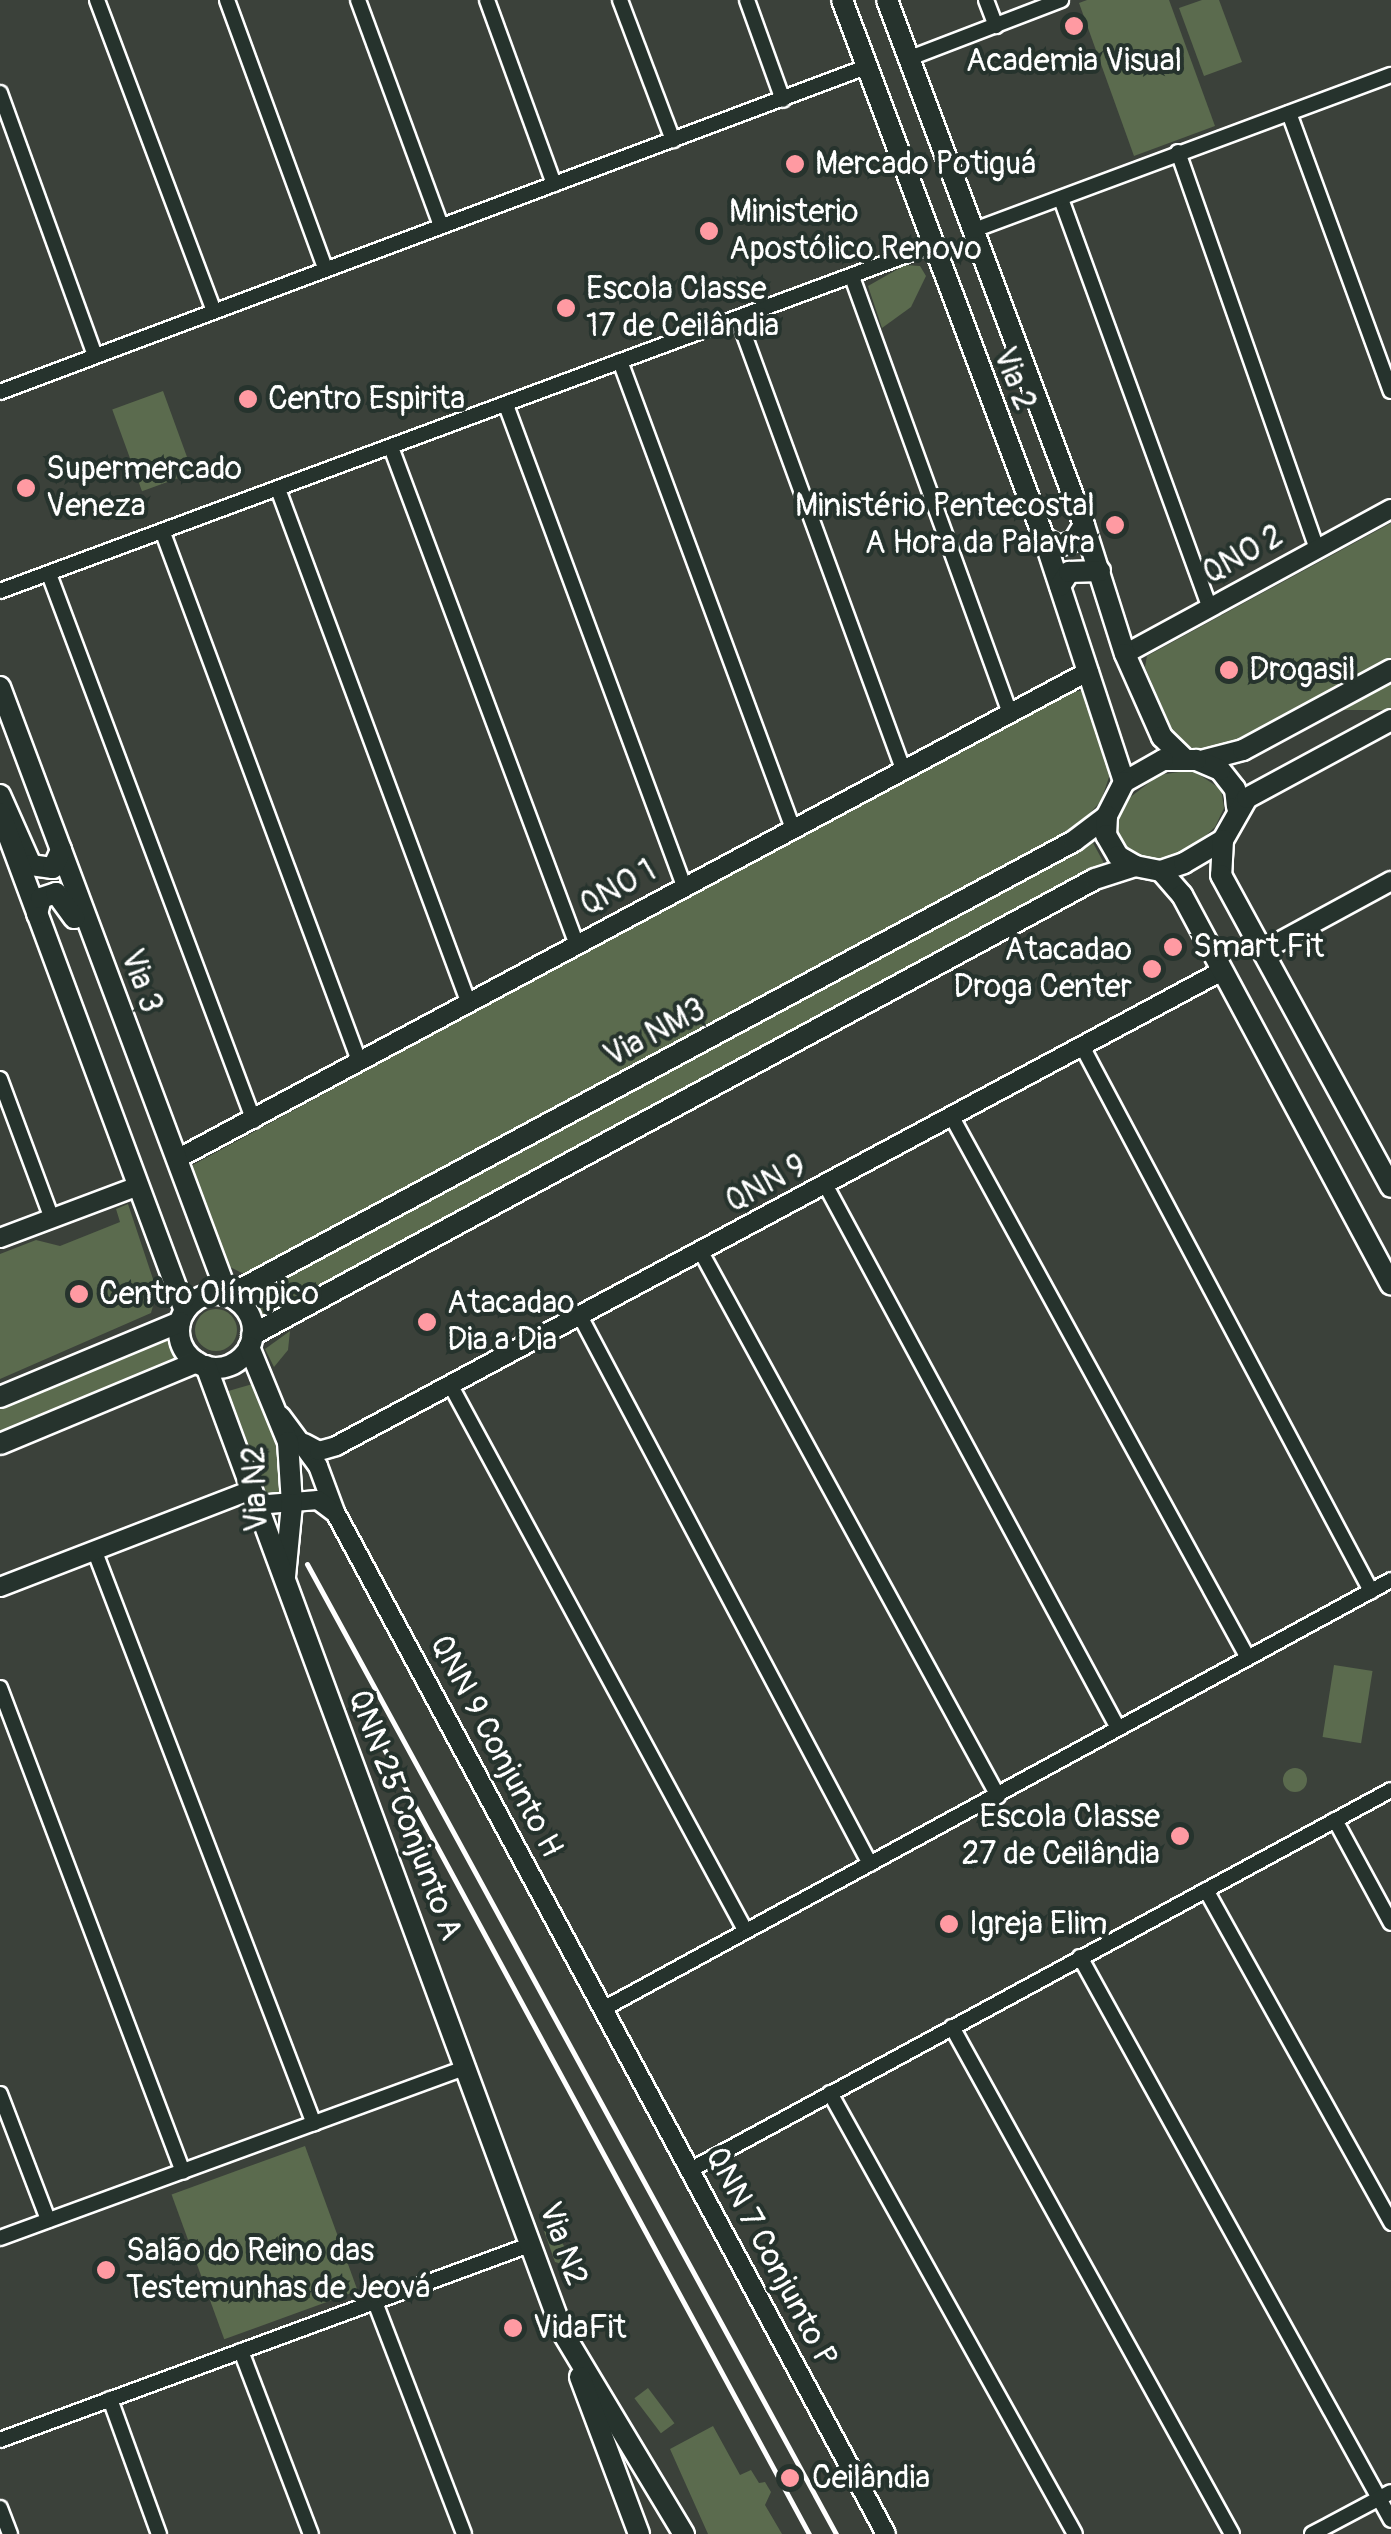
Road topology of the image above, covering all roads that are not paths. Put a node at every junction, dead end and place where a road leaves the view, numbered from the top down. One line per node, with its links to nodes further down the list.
1 (97, 0): 27 (street)
2 (228, 0): 25 (street)
3 (358, 0): 22 (street)
4 (487, 0): 20 (street)
5 (620, 0): 18 (street)
6 (747, 0): 16 (street)
7 (842, 0): 13 (main road, Via 2)
8 (887, 0): 12 (main road, Via 2)
9 (986, 0): 11 (street)
10 (1061, 0): 11 (street)
11 (996, 26): 12 (street)
12 (910, 58): 23 (main road, Via 2)
13 (866, 67): 16 (street); 24 (main road, Via 2)
14 (1391, 75): 17 (street)
15 (0, 93): 29 (street)
16 (784, 100): 18 (street)
17 (1289, 113): 19 (street); 31 (street)
18 (672, 140): 20 (street)
19 (1178, 152): 21 (street); 40 (street)
20 (554, 184): 22 (street)
21 (1060, 199): 23 (street); 45 (street)
22 (441, 225): 25 (street)
23 (974, 230): 37 (main road, Via 2)
24 (931, 246): 26 (street); 39 (main road, Via 2)
25 (325, 268): 27 (street)
26 (852, 277): 28 (street); 50 (street)
27 (213, 309): 29 (street)
28 (738, 318): 30 (street); 53 (street)
29 (94, 353): 32 (street)
30 (620, 361): 33 (street); 59 (street)
31 (1391, 391)
32 (0, 392)
33 (506, 405): 34 (street); 65 (street)
34 (392, 450): 35 (street); 67 (street)
35 (278, 489): 38 (street); 70 (street)
36 (1391, 509): 40 (street, QNO 2)
37 (1084, 525): 39 (main road); 41 (main road, Via 2)
38 (164, 532): 42 (street); 73 (street)
39 (1044, 538): 43 (main road, Via 2)
40 (1317, 548): 45 (street, QNO 2)
41 (1100, 571): 43 (main road); 46 (main road, Via 2)
42 (50, 574): 44 (street); 76 (street)
43 (1060, 586): 48 (main road, Via 2)
44 (0, 590)
45 (1210, 608): 46 (street, QNO 2)
46 (1125, 654): 52 (main road, Via 2)
47 (1391, 670): 52 (main road)
48 (1089, 671): 50 (street, QNO 1); 54 (main road, Via 2)
49 (0, 688): 61 (main road, Via 3)
50 (1009, 710): 53 (street, QNO 1)
51 (1391, 720): 56 (main road)
52 (1192, 760): 54 (main road); 56 (main road)
53 (902, 767): 59 (street, QNO 1)
54 (1124, 782): 58 (main road)
55 (0, 794): 61 (main road)
56 (1237, 807): 60 (main road)
57 (0, 813): 66 (main road)
58 (1107, 816): 62 (main road); 87 (main road, Via NM3)
59 (793, 828): 65 (street, QNO 1)
60 (1224, 840): 63 (main road); 68 (main road)
61 (60, 850): 72 (main road, Via 3)
62 (1135, 866): 63 (main road); 90 (main road)
63 (1161, 870): 69 (main road)
64 (1391, 881): 68 (street)
65 (684, 886): 67 (street, QNO 1)
66 (37, 914): 72 (main road); 79 (main road)
67 (576, 945): 70 (street, QNO 1)
68 (1264, 950): 81 (main road)
69 (1222, 971): 71 (street, QNN 9); 77 (main road)
70 (469, 1004): 73 (street, QNO 1)
71 (1083, 1048): 75 (street, QNN 9); 106 (street)
72 (137, 1056): 78 (main road, Via 3)
73 (359, 1062): 76 (street, QNO 1)
74 (0, 1079): 82 (street)
75 (953, 1118): 80 (street, QNN 9); 107 (street)
76 (254, 1121): 78 (street, QNO 1)
77 (1320, 1156): 85 (main road); 86 (main road)
78 (176, 1158): 87 (main road, Via 3)
79 (138, 1186): 82 (street); 89 (main road)
80 (826, 1186): 84 (street, QNN 9); 109 (street)
81 (1391, 1186)
82 (52, 1219): 83 (street)
83 (0, 1238)
84 (701, 1252): 88 (street, QNN 9); 111 (street)
85 (1391, 1257)
86 (1391, 1284)
87 (228, 1296): 89 (main road); 90 (main road)
88 (580, 1316): 92 (street, QNN 9); 113 (street)
89 (182, 1317): 91 (main road); 93 (main road)
90 (251, 1341): 91 (main road); 94 (main road, Via N2)
91 (202, 1364): 96 (main road); 99 (main road, Via N2)
92 (451, 1386): 97 (street, QNN 9); 116 (street)
93 (0, 1397)
94 (281, 1416): 95 (street, QNN 9 Conjunto H); 100 (main road, Via N2)
95 (299, 1439): 97 (street); 98 (street, QNN 9 Conjunto H)
96 (0, 1444)
97 (336, 1446): 98 (street, QNN 9)
98 (318, 1466): 100 (street, QNN 9); 101 (street, QNN 9 Conjunto H)
99 (250, 1497): 100 (street); 102 (street); 104 (main road, Via N2)
100 (292, 1504): 101 (street); 104 (main road, Via N2)
101 (335, 1512): 118 (street, QNN 9 Conjunto H)
102 (95, 1552): 105 (street); 123 (street)
103 (1391, 1580): 106 (street)
104 (285, 1584): 120 (main road, QNN 25 Conjunto A)
105 (0, 1587)
106 (1371, 1591): 107 (street)
107 (1248, 1658): 109 (street)
108 (0, 1688): 125 (street)
109 (1118, 1728): 111 (street)
110 (1391, 1790): 112 (street)
111 (998, 1796): 113 (street)
112 (1336, 1820): 114 (street); 115 (street)
113 (870, 1864): 116 (street)
114 (1206, 1890): 117 (street); 127 (street)
115 (1391, 1923)
116 (745, 1930): 118 (street)
117 (1080, 1957): 119 (street); 135 (street)
118 (603, 2008): 124 (street, QNN 7 Conjunto P)
119 (952, 2027): 122 (street); 146 (street)
120 (467, 2067): 123 (street); 129 (main road, Via N2)
121 (0, 2094): 126 (street)
122 (830, 2094): 124 (street); 145 (street)
123 (314, 2124): 125 (street)
124 (690, 2170): 144 (street, QNN 7 Conjunto P)
125 (183, 2172): 126 (street)
126 (48, 2220): 128 (street)
127 (1391, 2223)
128 (0, 2238)
129 (532, 2244): 130 (street); 131 (main road, Via N2)
130 (376, 2302): 132 (street); 141 (street)
131 (563, 2333): 142 (main road); 143 (main road, Via N2)
132 (241, 2351): 133 (street); 140 (street)
133 (110, 2399): 134 (street); 139 (street)
134 (0, 2440)
135 (1385, 2496): 137 (street); 147 (street)
136 (0, 2508): 138 (street)
137 (1391, 2520)
138 (10, 2534)
139 (160, 2534)
140 (310, 2534)
141 (464, 2534)
142 (639, 2534)
143 (684, 2534)
144 (886, 2534)
145 (1074, 2534)
146 (1232, 2534)
147 (1312, 2534)

